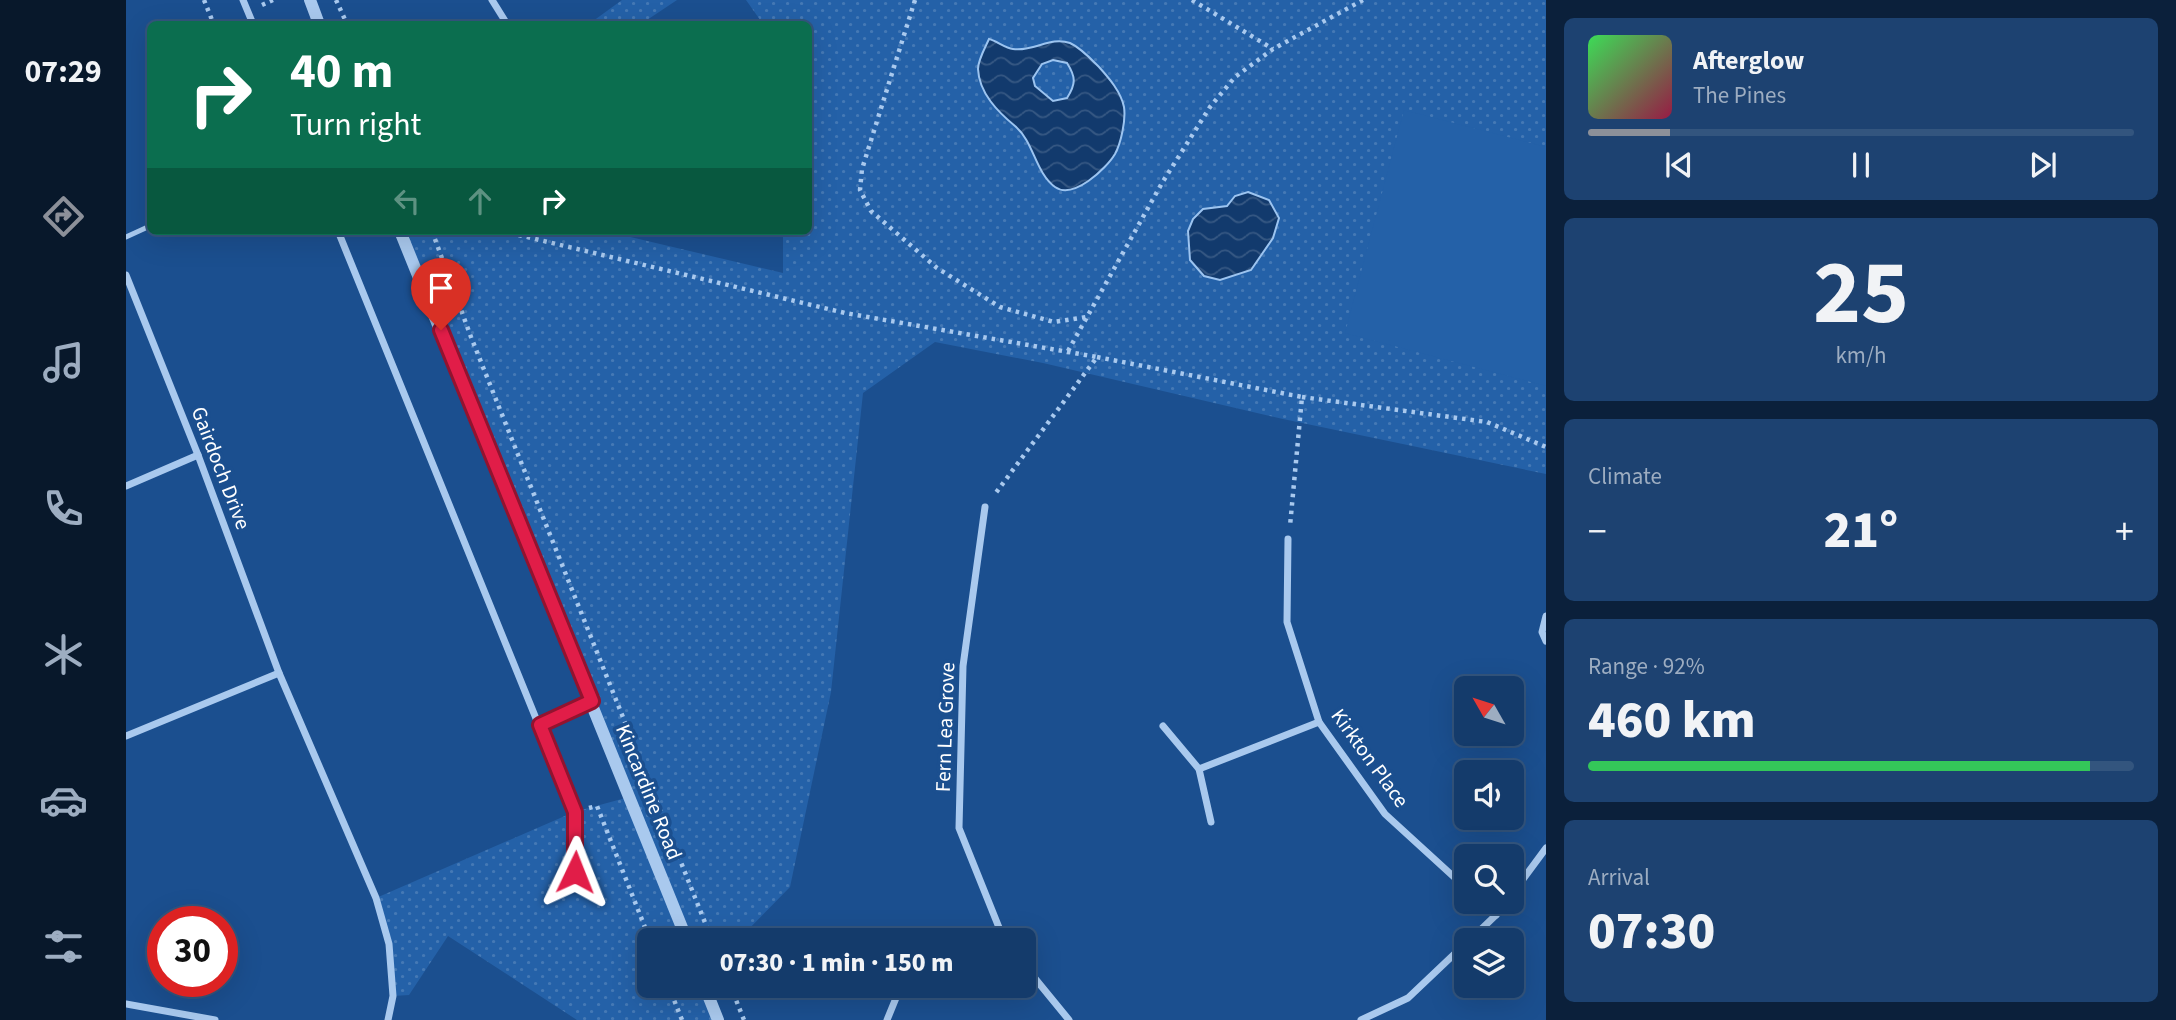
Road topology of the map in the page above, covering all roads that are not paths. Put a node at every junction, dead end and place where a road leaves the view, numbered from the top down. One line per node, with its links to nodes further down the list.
1 (243, 0): 4 (street)
2 (310, 0): 5 (street)
3 (492, 0): 6 (street)
4 (252, 21)
5 (318, 21)
6 (504, 21)
7 (147, 227): 10 (lane)
8 (340, 235): 21 (street)
9 (402, 235): 19 (street, Kincardine Road)
10 (126, 237)
11 (126, 275): 12 (street, Gairdoch Drive)
12 (198, 455): 13 (street); 18 (street, Gairdoch Drive)
13 (126, 486)
14 (985, 508): 32 (street, Fern Lea Grove)
15 (1288, 539): 20 (street, Kirkton Place)
16 (1546, 616): 17 (street)
17 (1546, 641)
18 (279, 673): 23 (street); 40 (street, Gairdoch Drive)
19 (592, 701): 21 (street); 31 (street, Kincardine Road)
20 (1319, 722): 24 (street); 28 (street, Kirkton Place)
21 (540, 725): 27 (street)
22 (1163, 726): 24 (street)
23 (126, 736)
24 (1199, 769): 25 (street)
25 (1211, 822)
26 (1546, 848): 29 (street)
27 (575, 872)
28 (1454, 877)
29 (1524, 878)
30 (1496, 915): 33 (street)
31 (682, 928)
32 (999, 928)
33 (1483, 928)
34 (1454, 955): 44 (street)
35 (1036, 980): 43 (street)
36 (709, 998): 41 (street)
37 (895, 998): 42 (street)
38 (126, 1004): 39 (street)
39 (215, 1020)
40 (388, 1020)
41 (718, 1020)
42 (887, 1020)
43 (1069, 1020)
44 (1361, 1020)

